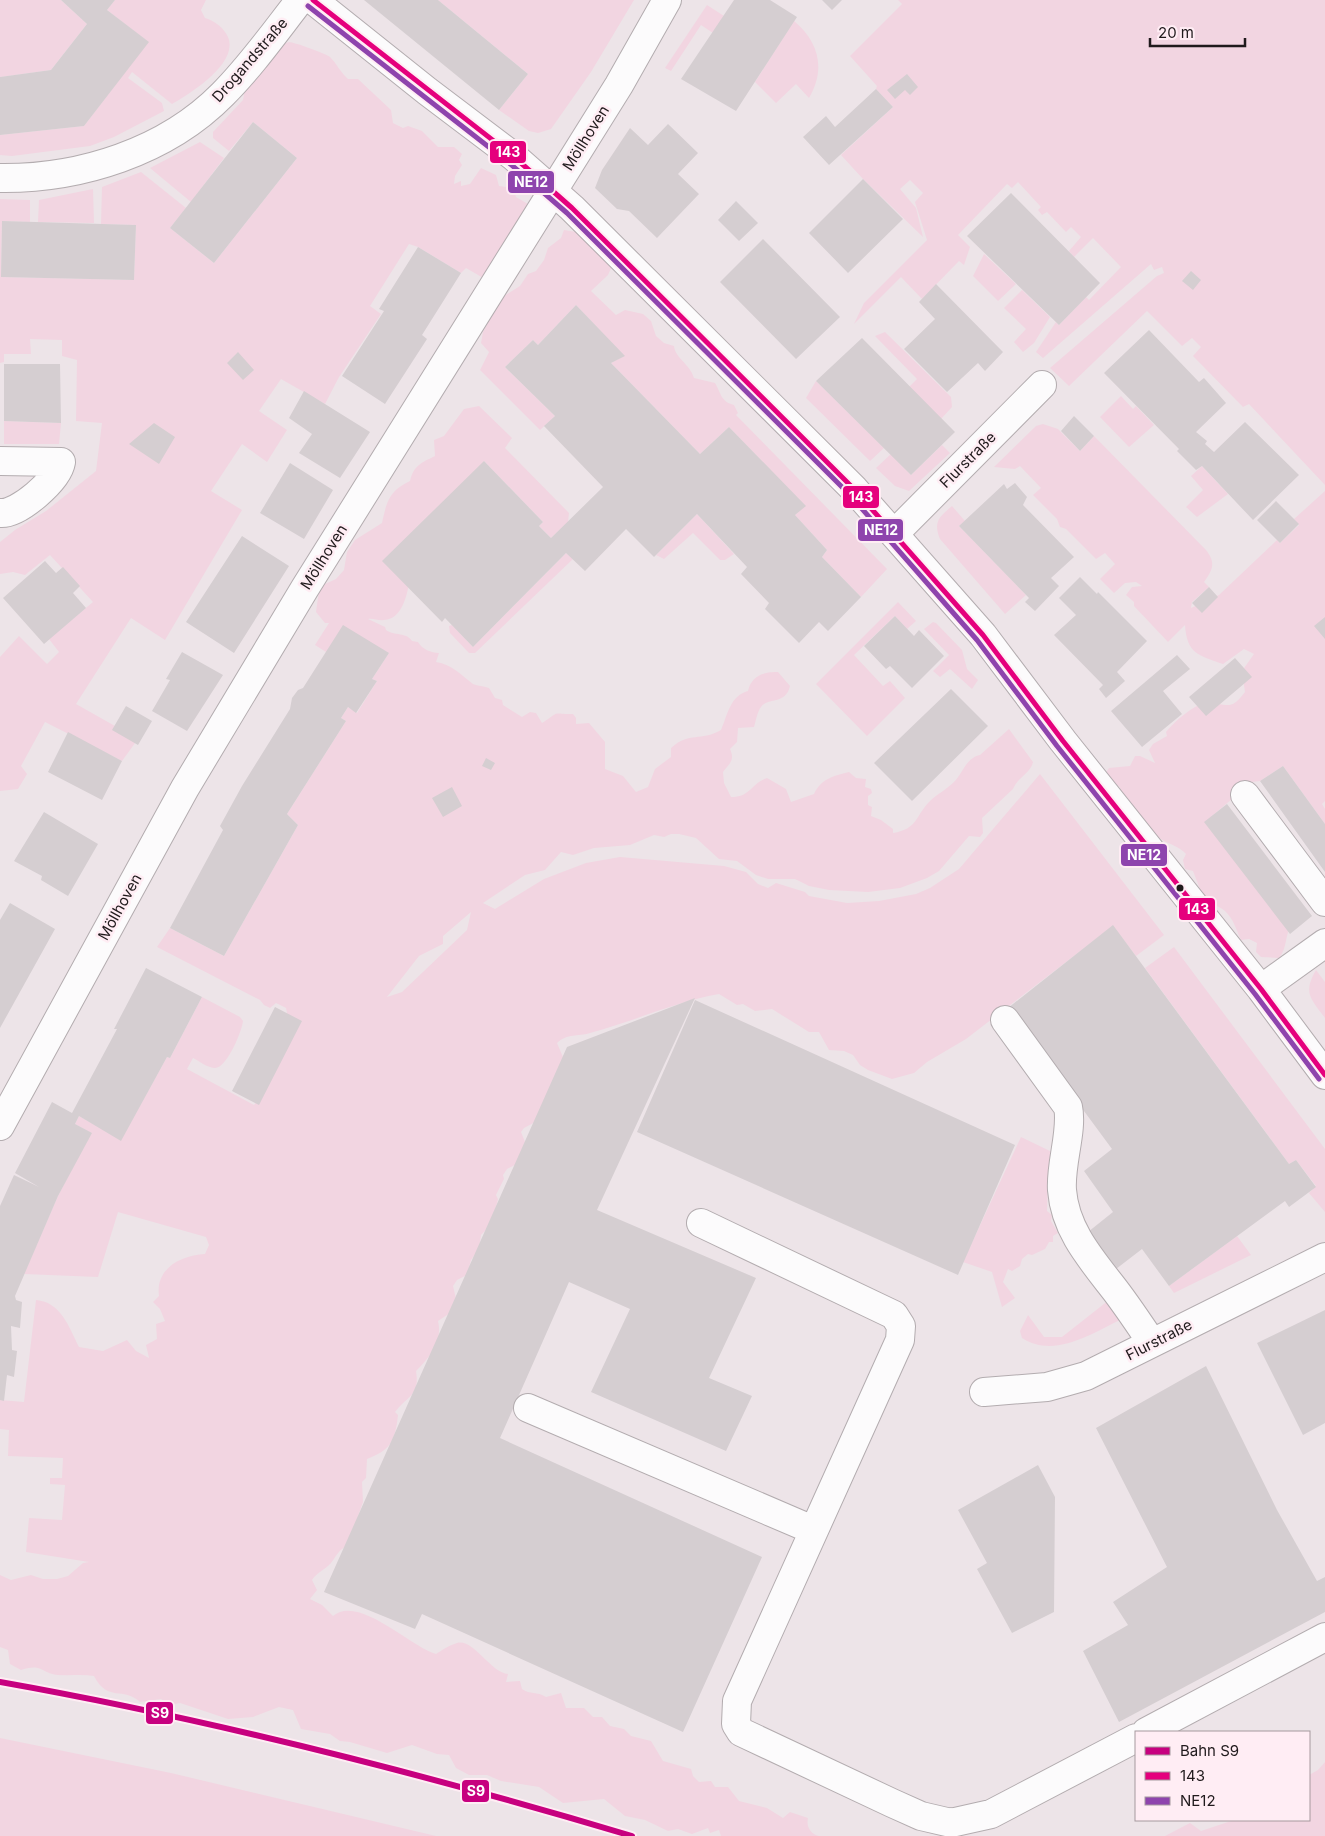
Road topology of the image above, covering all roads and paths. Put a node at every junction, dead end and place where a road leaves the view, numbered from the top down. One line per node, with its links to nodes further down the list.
1 (300, 0): 4 (street, Drogandstraße)
2 (313, 0): 5 (street)
3 (667, 0): 5 (street, Möllhoven)
4 (0, 178)
5 (553, 191): 9 (street); 16 (street, Möllhoven)
6 (1042, 386): 9 (street, Flurstraße)
7 (0, 462): 8 (street)
8 (0, 513)
9 (894, 534): 13 (street)
10 (1245, 795): 11 (street)
11 (1325, 902)
12 (1325, 943): 13 (street)
13 (1262, 989): 15 (street)
14 (1005, 1020): 19 (street)
15 (1325, 1075)
16 (0, 1126)
17 (701, 1224): 22 (street)
18 (1325, 1257): 19 (street, Flurstraße)
19 (1152, 1343): 20 (street, Flurstraße)
20 (984, 1392)
21 (528, 1408): 22 (street)
22 (813, 1530): 25 (street)
23 (1325, 1636): 24 (street)
24 (1148, 1731)
25 (1135, 1739)

